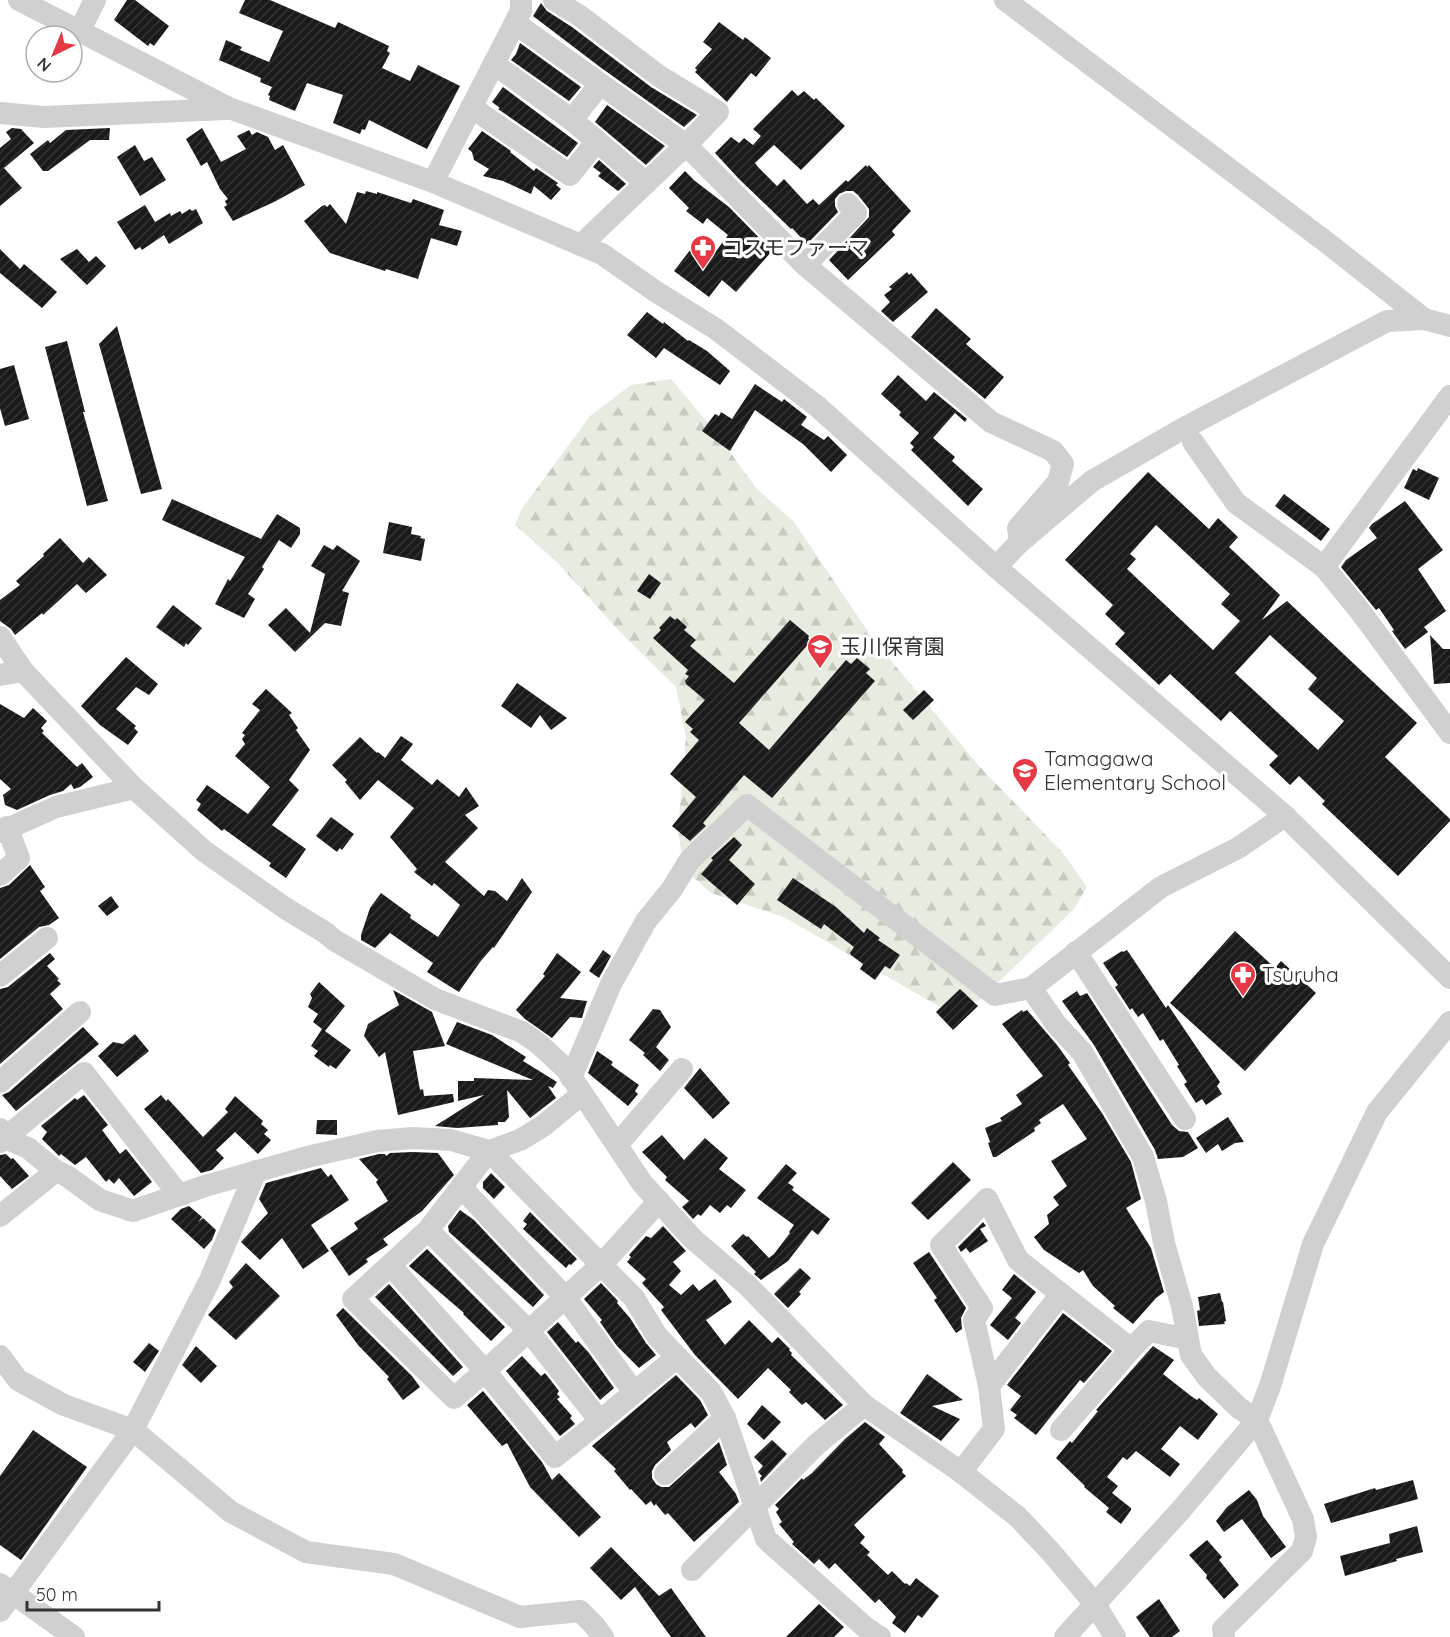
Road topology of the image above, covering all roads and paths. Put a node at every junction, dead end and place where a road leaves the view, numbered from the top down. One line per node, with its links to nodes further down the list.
1 (19, 0): 7 (street)
2 (95, 0): 8 (street)
3 (521, 0): 6 (street)
4 (554, 0): 17 (street)
5 (1005, 0): 23 (street)
6 (515, 23): 10 (street); 11 (street)
7 (64, 24)
8 (83, 24)
9 (84, 35): 13 (street)
10 (494, 64): 12 (street); 15 (street)
11 (600, 84): 15 (street); 17 (street)
12 (471, 107): 16 (street); 18 (street)
13 (229, 108): 14 (street); 18 (street)
14 (0, 113)
15 (572, 120): 16 (street)
16 (597, 141): 19 (street)
17 (686, 145): 19 (street); 22 (street)
18 (433, 182): 21 (street)
19 (646, 183): 21 (street)
20 (848, 204): 22 (street)
21 (581, 245): 28 (street)
22 (805, 265): 27 (street)
23 (1424, 319): 24 (street); 27 (street)
24 (1450, 326)
25 (1450, 396): 29 (street)
26 (1192, 442): 29 (street)
27 (1020, 542): 28 (street)
28 (996, 567): 35 (street)
29 (1324, 567): 33 (street)
30 (0, 637): 31 (street)
31 (23, 671): 32 (street); 34 (street)
32 (0, 675)
33 (1450, 733)
34 (134, 788): 36 (street); 47 (street)
35 (1285, 816): 39 (street); 41 (street)
36 (3, 830): 37 (street)
37 (0, 875)
38 (47, 939): 40 (street)
39 (1076, 952): 42 (street); 48 (street)
40 (0, 976)
41 (1450, 978)
42 (1031, 988): 47 (street); 64 (street)
43 (80, 1012): 46 (street)
44 (1450, 1022): 73 (street)
45 (682, 1069): 50 (street)
46 (0, 1082)
47 (576, 1086): 50 (street); 51 (street)
48 (1185, 1119)
49 (2, 1137): 52 (street); 55 (street)
50 (617, 1145): 56 (street)
51 (489, 1151): 53 (street); 54 (street); 59 (street)
52 (56, 1171): 55 (street); 57 (street)
53 (255, 1171): 55 (street); 75 (street)
54 (461, 1187): 58 (street); 62 (street)
55 (179, 1195)
56 (659, 1201): 59 (street); 71 (street)
57 (0, 1216)
58 (428, 1230): 60 (street); 63 (street)
59 (602, 1264): 62 (street); 67 (street)
60 (390, 1265): 68 (street); 68 (street)
61 (1061, 1294): 65 (street); 69 (street); 69 (street)
62 (565, 1297): 63 (street); 70 (street)
63 (528, 1330): 68 (street); 74 (street)
64 (1188, 1339): 65 (street); 73 (street)
65 (1131, 1349): 76 (street)
66 (0, 1356): 75 (street)
67 (677, 1358): 70 (street); 72 (street)
68 (485, 1371): 74 (street)
69 (989, 1386): 77 (street)
70 (634, 1392): 74 (street)
71 (864, 1404): 77 (street); 79 (street)
72 (725, 1418): 78 (street); 79 (street)
73 (1257, 1420): 82 (street); 88 (street)
74 (600, 1421)
75 (133, 1430): 81 (street); 84 (street)
76 (1061, 1430)
77 (962, 1472): 82 (street)
78 (665, 1474)
79 (755, 1507): 80 (street); 85 (street)
80 (692, 1570)
81 (4, 1596): 83 (street)
82 (1095, 1604): 86 (street); 87 (street)
83 (74, 1637)
84 (603, 1637)
85 (880, 1637)
86 (1065, 1637)
87 (1115, 1637)
88 (1224, 1637)

